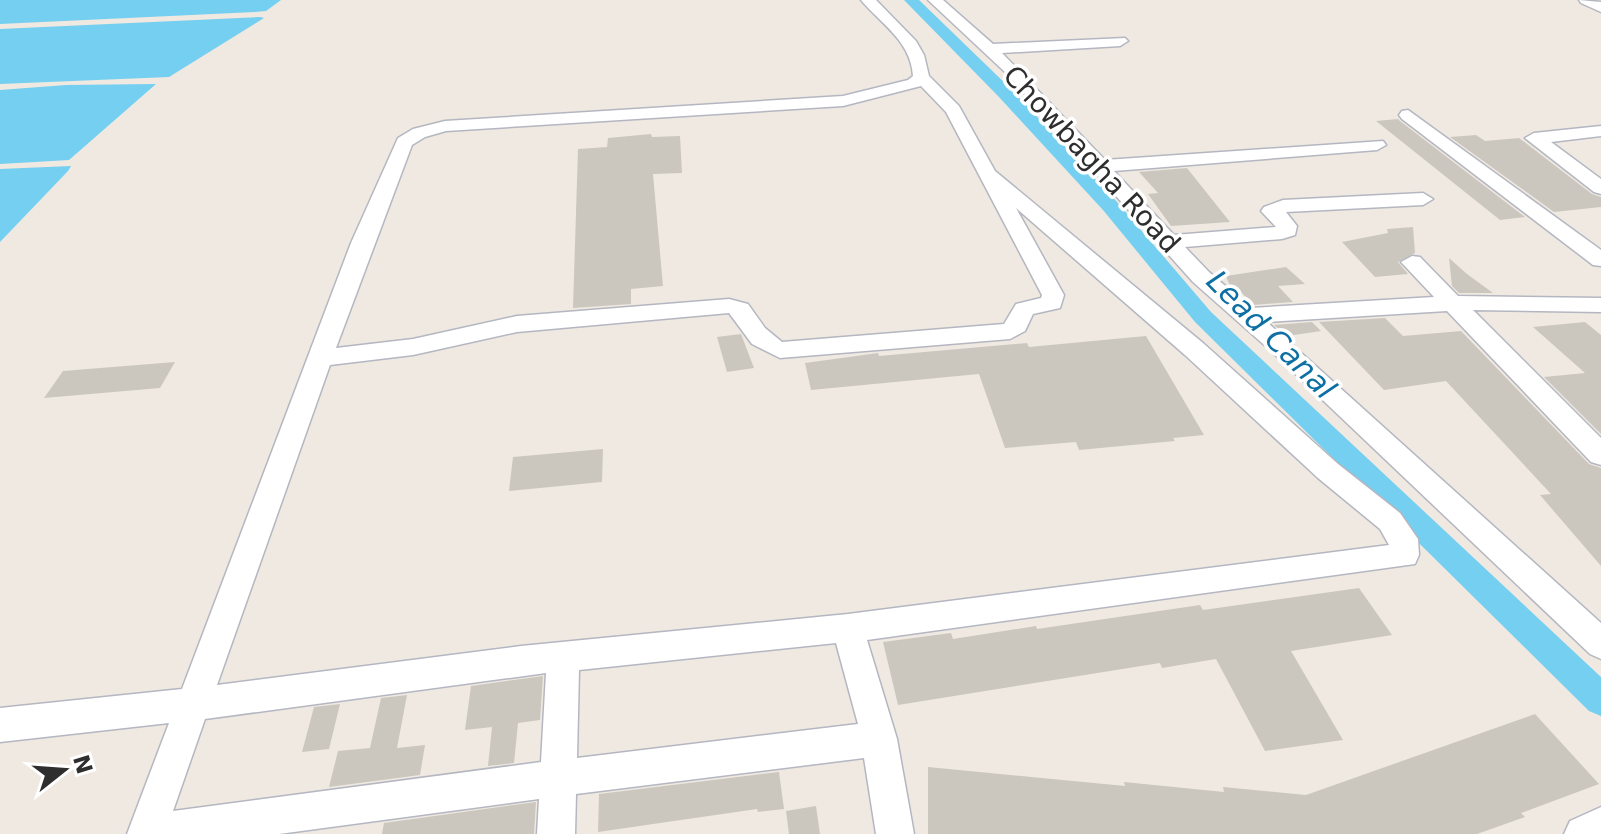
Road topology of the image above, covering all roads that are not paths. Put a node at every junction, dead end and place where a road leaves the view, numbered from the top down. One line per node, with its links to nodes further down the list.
1 (868, 0): 7 (street)
2 (935, 0): 6 (street, Chowbagha Road)
3 (1586, 0): 4 (street)
4 (1601, 8)
5 (1120, 41): 6 (street)
6 (988, 49): 11 (street, Chowbagha Road)
7 (921, 77): 12 (street); 21 (street)
8 (1408, 115): 16 (street)
9 (1601, 131): 13 (street)
10 (1377, 145): 11 (street)
11 (1102, 166): 15 (street, Chowbagha Road)
12 (989, 175): 21 (street); 23 (street)
13 (1601, 188)
14 (1423, 199): 15 (street)
15 (1169, 242): 20 (street, Chowbagha Road)
16 (1601, 260)
17 (1412, 262): 18 (street)
18 (1454, 303): 19 (street); 20 (street); 22 (street)
19 (1596, 309)
20 (1246, 316): 24 (street, Chowbagha Road)
21 (319, 358): 26 (street)
22 (1601, 455)
23 (848, 628): 25 (street); 28 (street)
24 (1601, 644)
25 (563, 657): 26 (street); 29 (street)
26 (194, 704): 27 (street); 31 (street)
27 (0, 725)
28 (879, 739): 29 (street); 33 (street)
29 (559, 778): 31 (street); 32 (street)
30 (1601, 826): 34 (street)
31 (146, 834)
32 (556, 834)
33 (895, 834)
34 (1583, 834)

